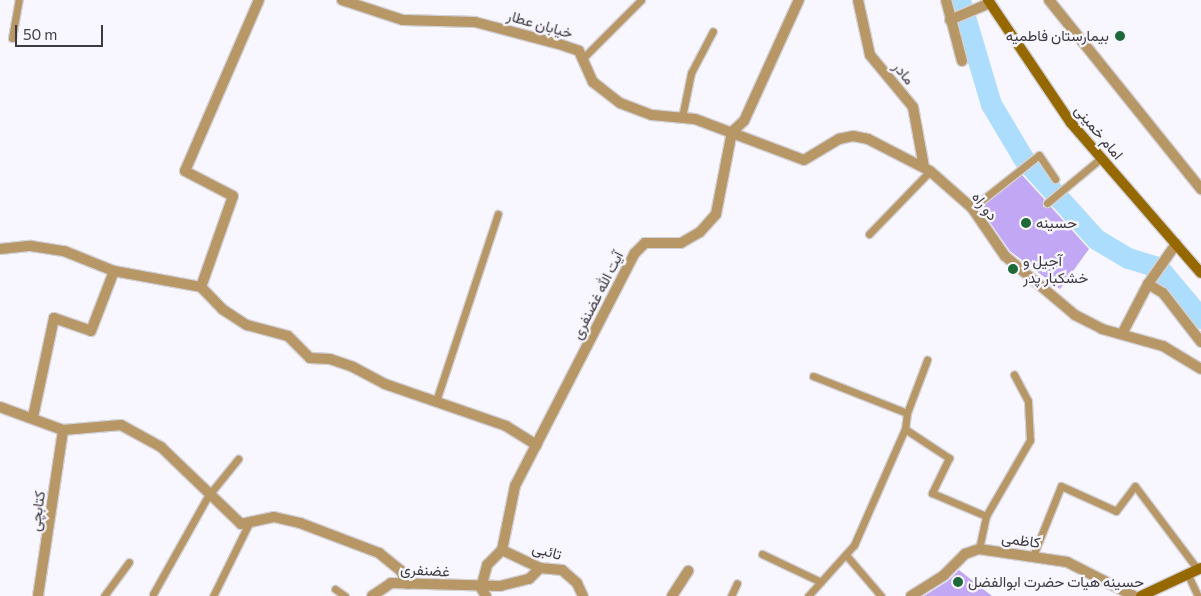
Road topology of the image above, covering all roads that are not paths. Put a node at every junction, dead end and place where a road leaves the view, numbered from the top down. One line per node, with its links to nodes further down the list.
1 (19, 0): 12 (lane)
2 (259, 0): 30 (street)
3 (342, 0): 13 (street, خیابان عطار)
4 (641, 0): 13 (lane)
5 (799, 0): 16 (street, آیت الله غضنفری)
6 (858, 0): 18 (street, مادر)
7 (946, 0): 10 (street)
8 (1049, 0): 20 (street)
9 (989, 2): 10 (street); 17 (main road, امام خمینی)
10 (950, 20): 14 (street)
11 (714, 31): 15 (lane)
12 (12, 38)
13 (583, 58): 15 (street, خیابان عطار)
14 (962, 61)
15 (682, 117): 16 (street, خیابان عطار)
16 (732, 132): 18 (street, دو راه); 43 (street, آیت الله غضنفری)
17 (1102, 158): 21 (lane); 25 (main road, امام خمینی)
18 (927, 169): 22 (street, دو راه); 24 (lane)
19 (1055, 179): 22 (lane)
20 (1201, 189)
21 (1047, 202)
22 (972, 208): 31 (street, دو راه)
23 (498, 214): 37 (lane)
24 (870, 234)
25 (1176, 244): 28 (main road, امام خمینی); 29 (street)
26 (0, 249): 27 (street)
27 (114, 271): 30 (street); 40 (street)
28 (1201, 272)
29 (1151, 280): 31 (street); 32 (street)
30 (201, 287): 37 (street)
31 (1122, 334): 34 (street, دو راه)
32 (1201, 342)
33 (928, 360): 39 (lane)
34 (1201, 368)
35 (1014, 375): 46 (lane)
36 (813, 376): 39 (lane)
37 (436, 401): 43 (street)
38 (0, 407): 40 (street)
39 (906, 413): 41 (lane)
40 (33, 417): 42 (street)
41 (905, 429): 46 (lane); 51 (lane)
42 (63, 430): 45 (street); 64 (street, کتابچی)
43 (537, 445): 48 (street, آیت الله غضنفری)
44 (238, 459): 45 (lane)
45 (208, 496): 47 (street); 63 (lane)
46 (986, 516): 49 (lane)
47 (249, 523): 60 (street); 66 (lane)
48 (502, 546): 54 (street, تائبی); 62 (street)
49 (979, 549): 52 (street, کاظمی); 74 (street, کاظمی)
50 (762, 554): 58 (lane)
51 (846, 555): 58 (lane); 73 (lane)
52 (1033, 556): 55 (lane); 75 (street, کاظمی)
53 (129, 562): 65 (lane)
54 (540, 568): 62 (street, غضنفری); 69 (street, تائبی)
55 (1199, 569): 57 (main road)
56 (688, 571): 70 (street)
57 (1188, 575): 76 (main road); 77 (lane)
58 (821, 582): 72 (lane)
59 (737, 583): 71 (lane)
60 (408, 584): 62 (street, غضنفری); 68 (street, غضنفری)
61 (335, 589): 67 (lane)
62 (484, 592)
63 (154, 594)
64 (38, 596)
65 (104, 596)
66 (213, 596)
67 (345, 596)
68 (372, 596)
69 (583, 596)
70 (672, 596)
71 (731, 596)
72 (808, 596)
73 (881, 596)
74 (911, 596)
75 (1134, 596)
76 (1141, 596)
77 (1198, 596)

